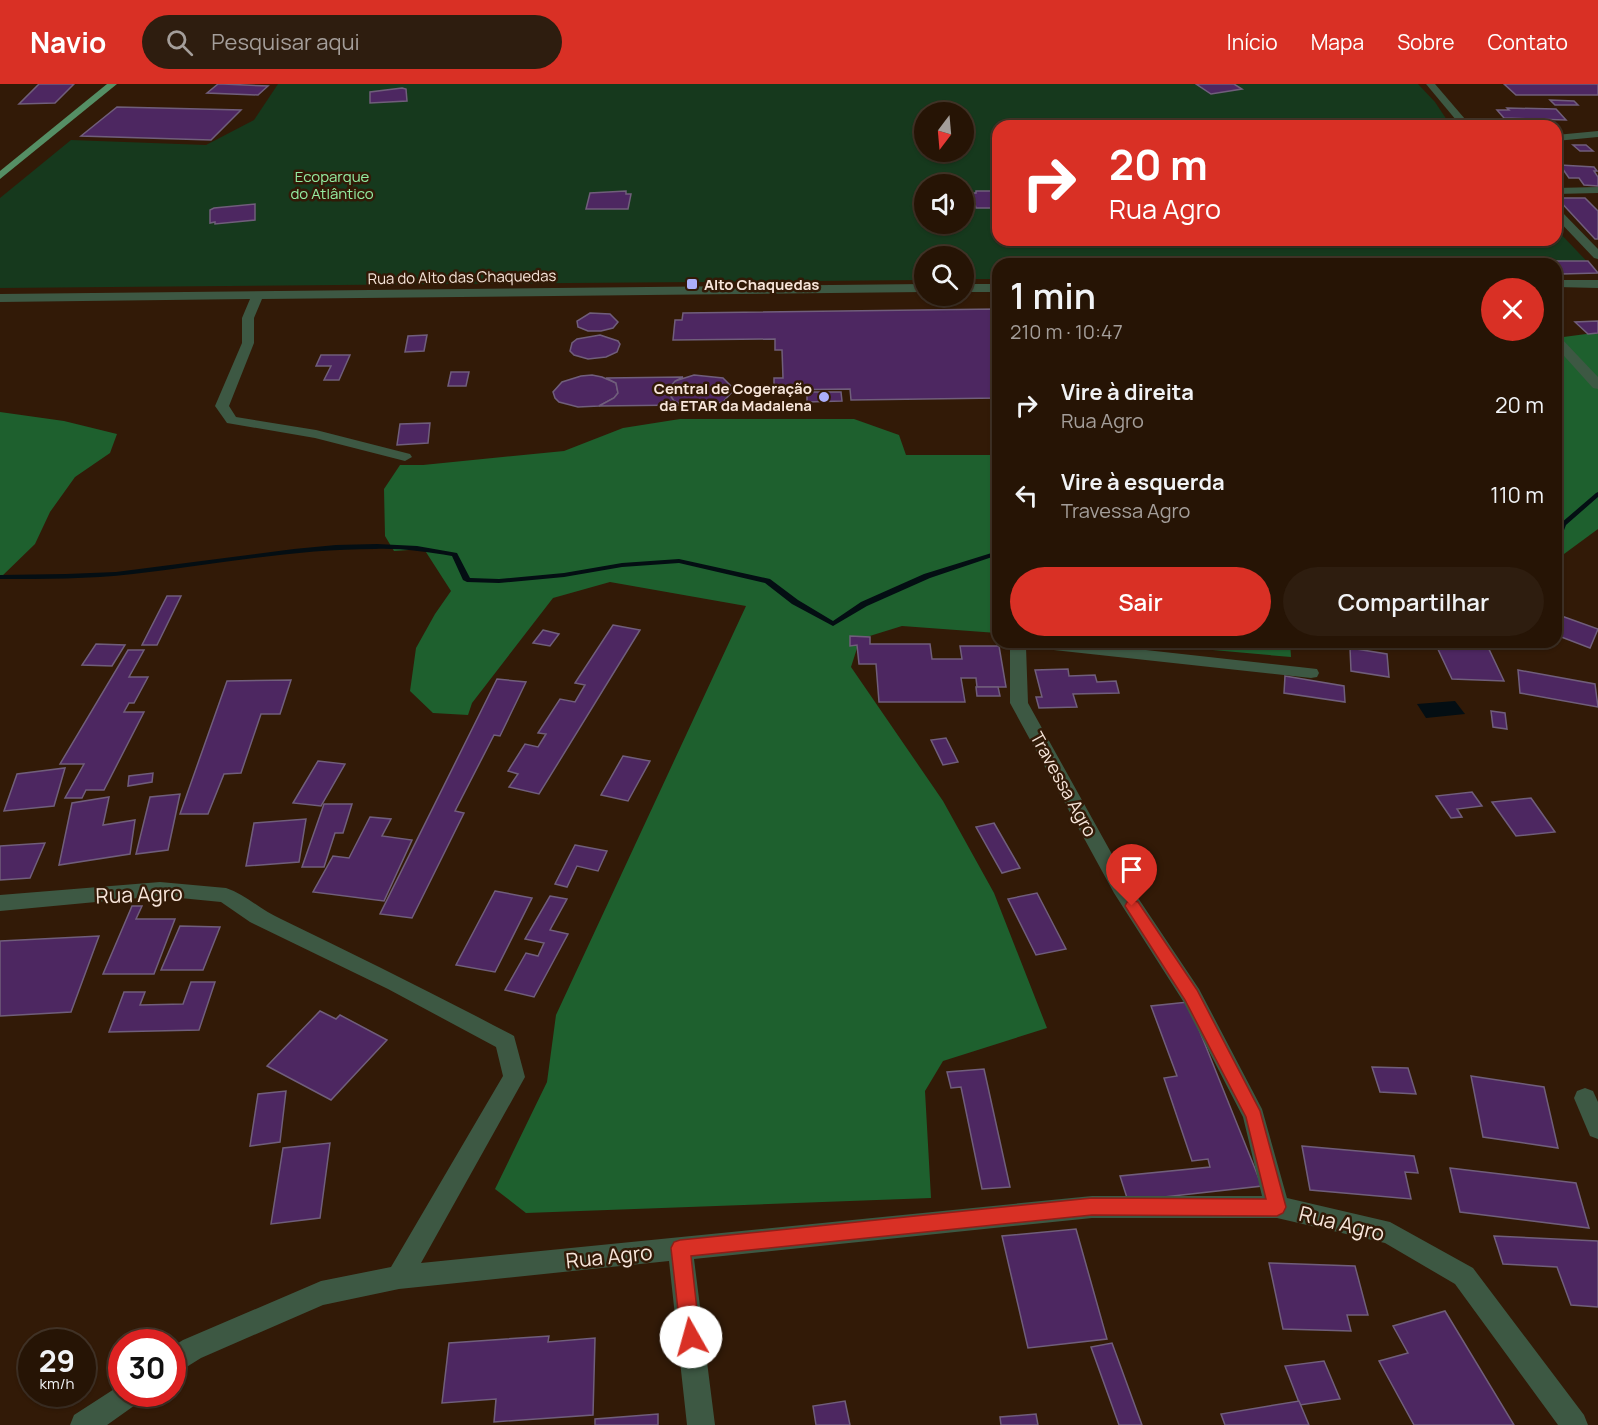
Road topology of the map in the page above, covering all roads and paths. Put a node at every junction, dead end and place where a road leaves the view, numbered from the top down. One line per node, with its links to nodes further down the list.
1 (113, 84): 6 (main road)
2 (1430, 84): 3 (street)
3 (1461, 120)
4 (1598, 134): 5 (street)
5 (1562, 137)
6 (0, 176)
7 (1598, 190): 8 (street)
8 (1562, 191)
9 (1562, 218): 10 (street)
10 (1598, 256)
11 (1562, 284): 12 (street)
12 (1598, 284)
13 (914, 288): 16 (street, Rua do Alto das Chaquedas)
14 (974, 288): 15 (street)
15 (992, 288)
16 (258, 294): 17 (street, Rua do Alto das Chaquedas); 20 (street)
17 (0, 298)
18 (1562, 346): 19 (street)
19 (1598, 384)
20 (405, 457)
21 (1018, 648): 27 (street, Travessa Agro)
22 (1081, 648): 23 (street)
23 (1311, 673)
24 (0, 903): 29 (street, Rua Agro)
25 (1585, 1098): 26 (street)
26 (1598, 1129)
27 (1277, 1207): 28 (street, Rua Agro); 34 (street, Rua Agro)
28 (680, 1248): 29 (street, Rua Agro); 33 (street)
29 (399, 1277): 30 (street)
30 (186, 1353)
31 (110, 1407): 32 (street)
32 (84, 1425)
33 (701, 1425)
34 (1574, 1425)

